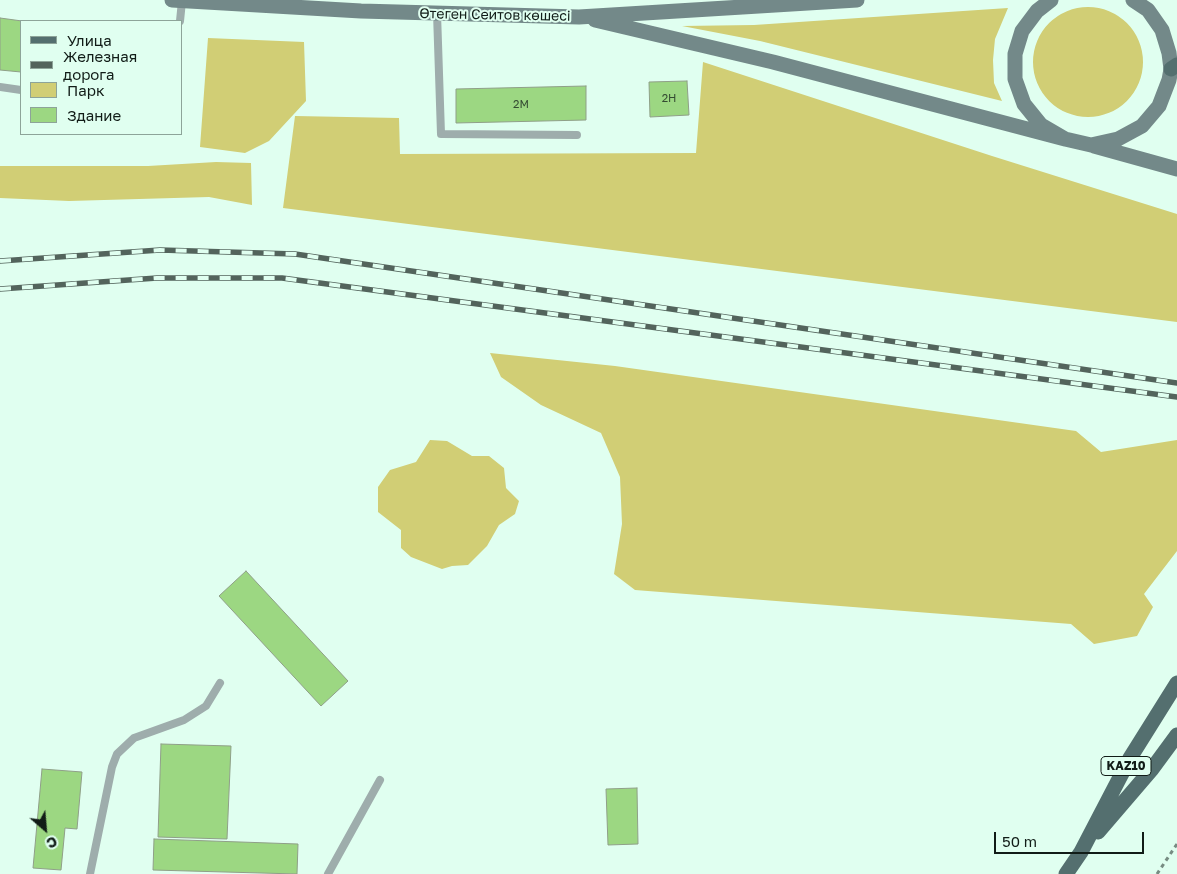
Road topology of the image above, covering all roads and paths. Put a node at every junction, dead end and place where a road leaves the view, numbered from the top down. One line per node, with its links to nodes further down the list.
1 (179, 0): 5 (main road, Өтеген Сеитов көшесі); 7 (lane)
2 (857, 0): 6 (main road)
3 (1051, 0): 12 (main road)
4 (1133, 0): 8 (main road)
5 (437, 13): 6 (main road, Өтеген Сеитов көшесі); 11 (lane)
6 (579, 17): 12 (main road)
7 (180, 20)
8 (1175, 70): 13 (main road)
9 (0, 87): 10 (lane)
10 (20, 90)
11 (577, 135)
12 (1065, 139): 13 (main road)
13 (1091, 145): 14 (main road)
14 (1177, 170)
15 (220, 683): 21 (lane)
16 (1177, 683): 20 (main road, KAZ10)
17 (1177, 735): 20 (main road, KAZ10)
18 (380, 780): 22 (lane)
19 (1177, 844): 24 (path)
20 (1081, 852): 23 (main road, KAZ10)
21 (90, 874)
22 (328, 874)
23 (1066, 874)
24 (1156, 874)

